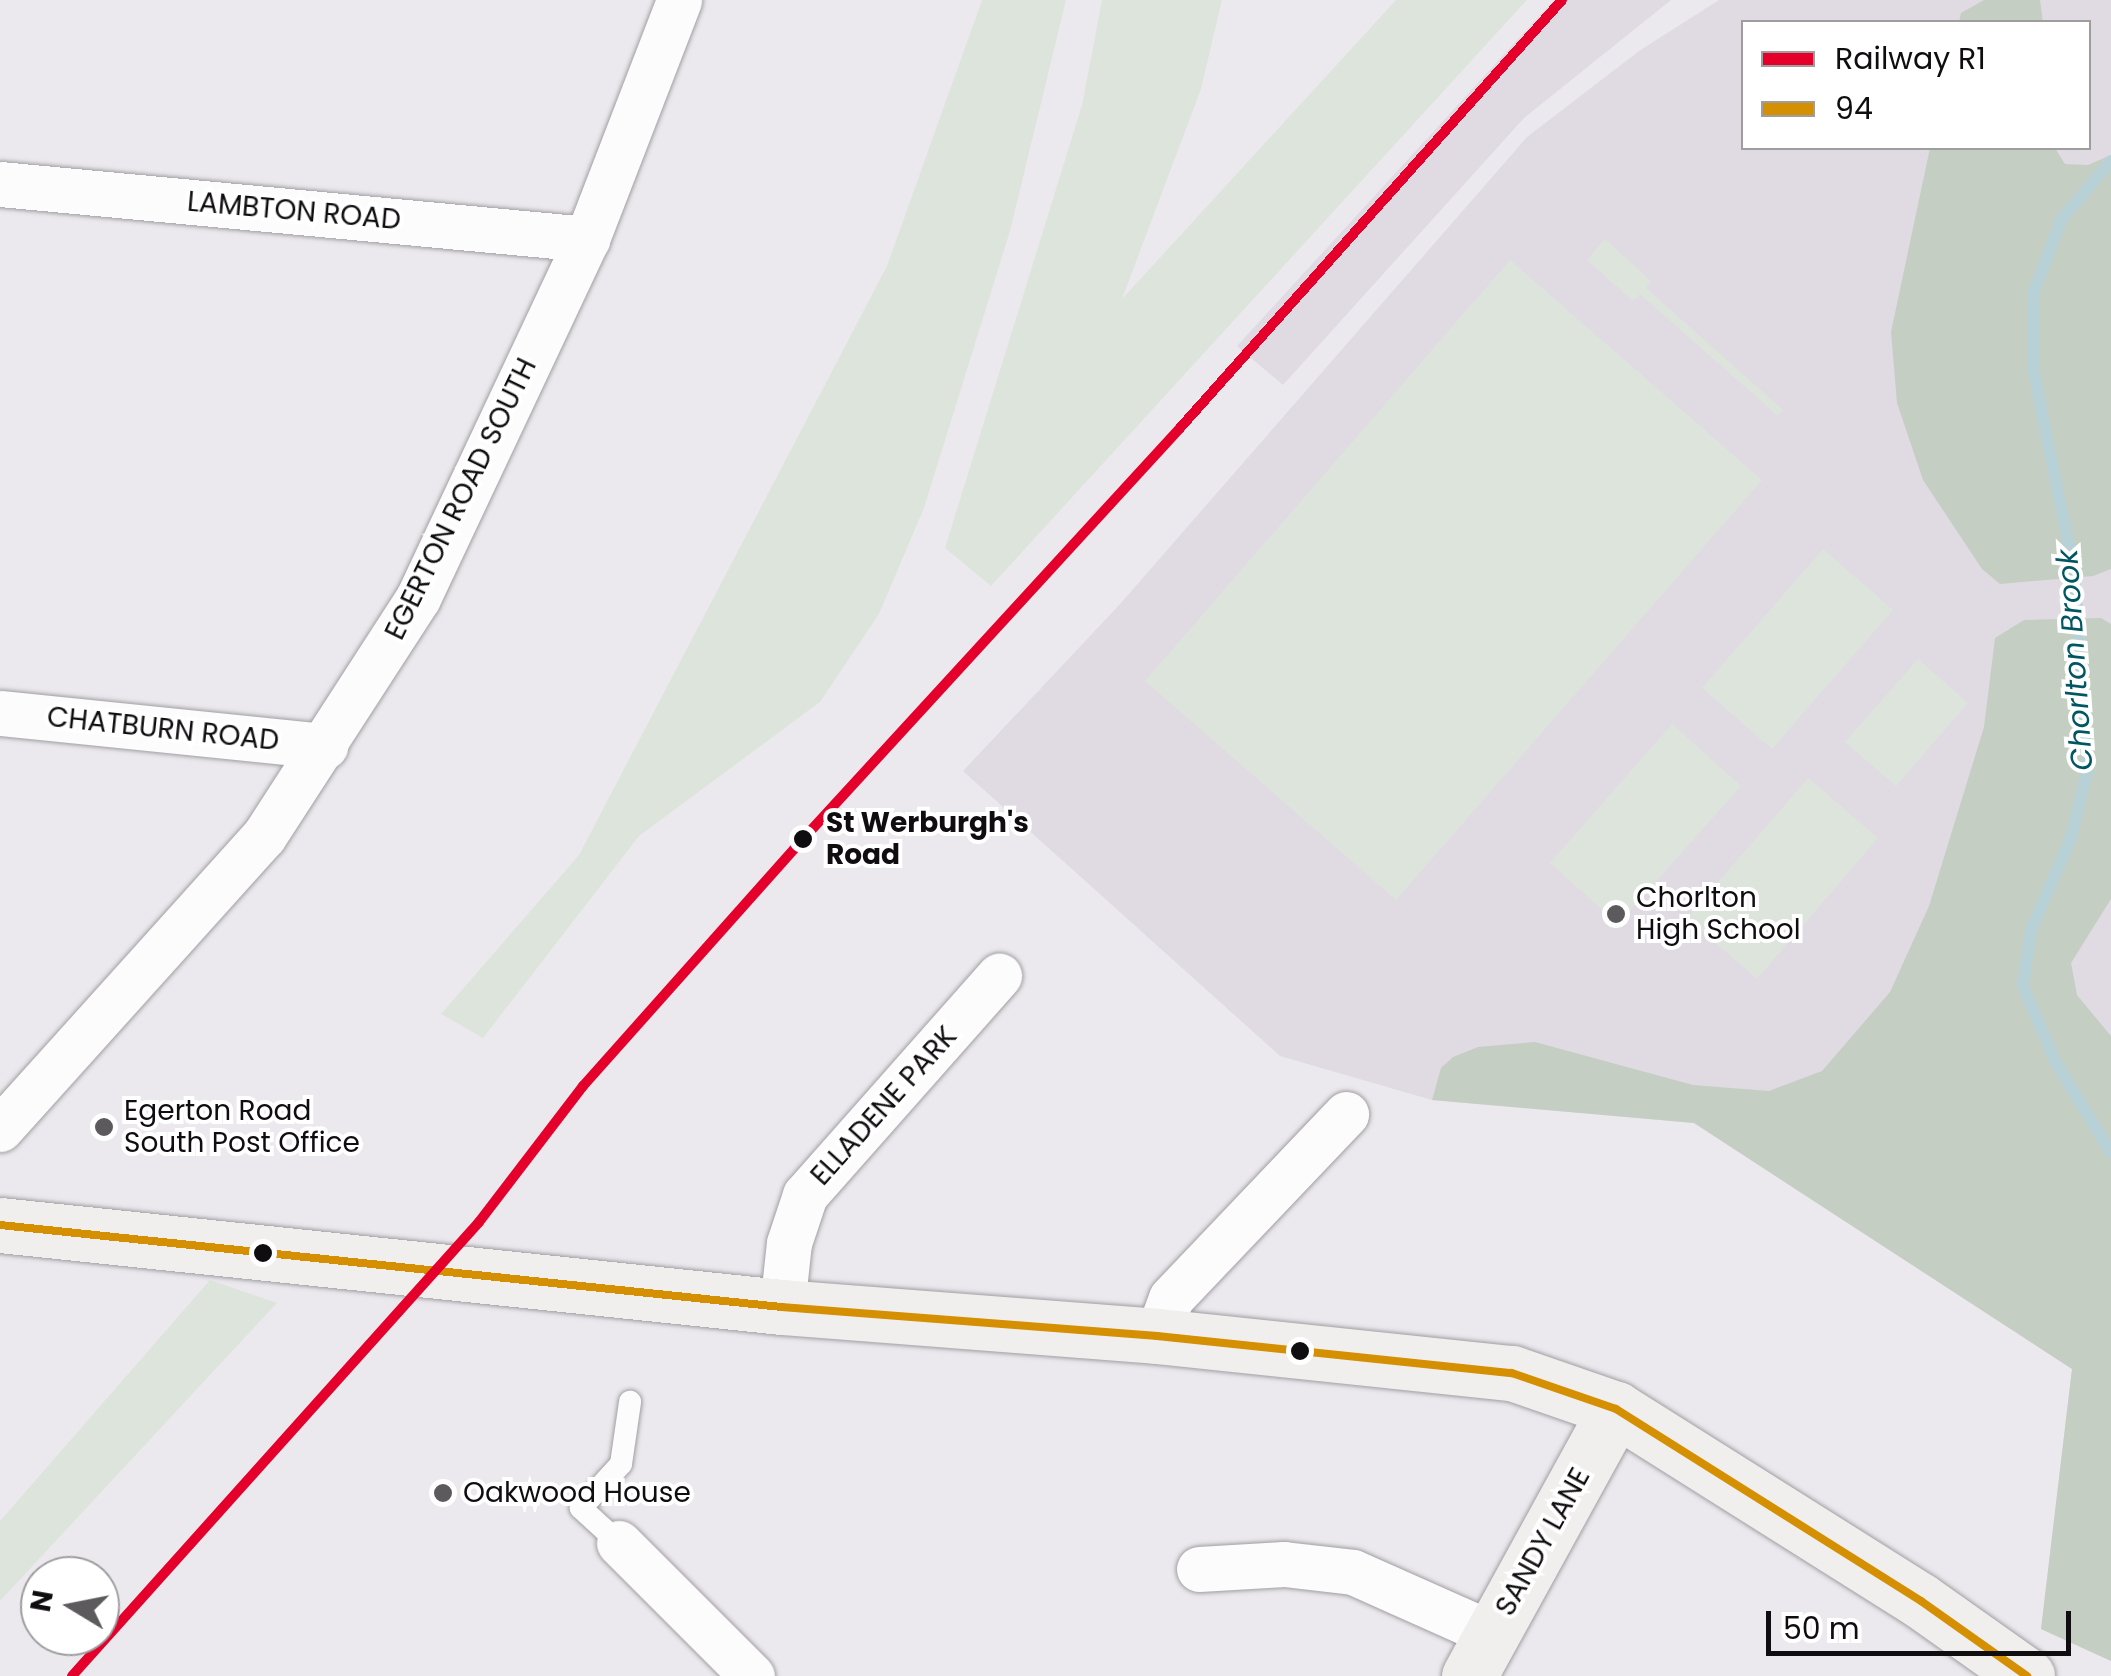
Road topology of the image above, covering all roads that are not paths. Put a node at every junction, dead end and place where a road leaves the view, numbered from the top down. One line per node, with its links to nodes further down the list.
1 (680, 0): 3 (street, EGERTON ROAD SOUTH)
2 (0, 184): 3 (street, LAMBTON ROAD)
3 (587, 239): 5 (street, EGERTON ROAD SOUTH)
4 (0, 713): 5 (street, CHATBURN ROAD)
5 (326, 746): 8 (street, EGERTON ROAD SOUTH)
6 (999, 976): 10 (street, ELLADENE PARK)
7 (1346, 1114): 11 (street)
8 (0, 1130)
9 (0, 1225): 10 (street)
10 (782, 1307): 11 (street)
11 (1157, 1336): 13 (street)
12 (630, 1402): 14 (lane)
13 (1616, 1408): 16 (street, SANDY LANE); 17 (street)
14 (619, 1543): 18 (street)
15 (1198, 1569): 16 (street)
16 (1481, 1655)
17 (2022, 1675)
18 (752, 1676)

